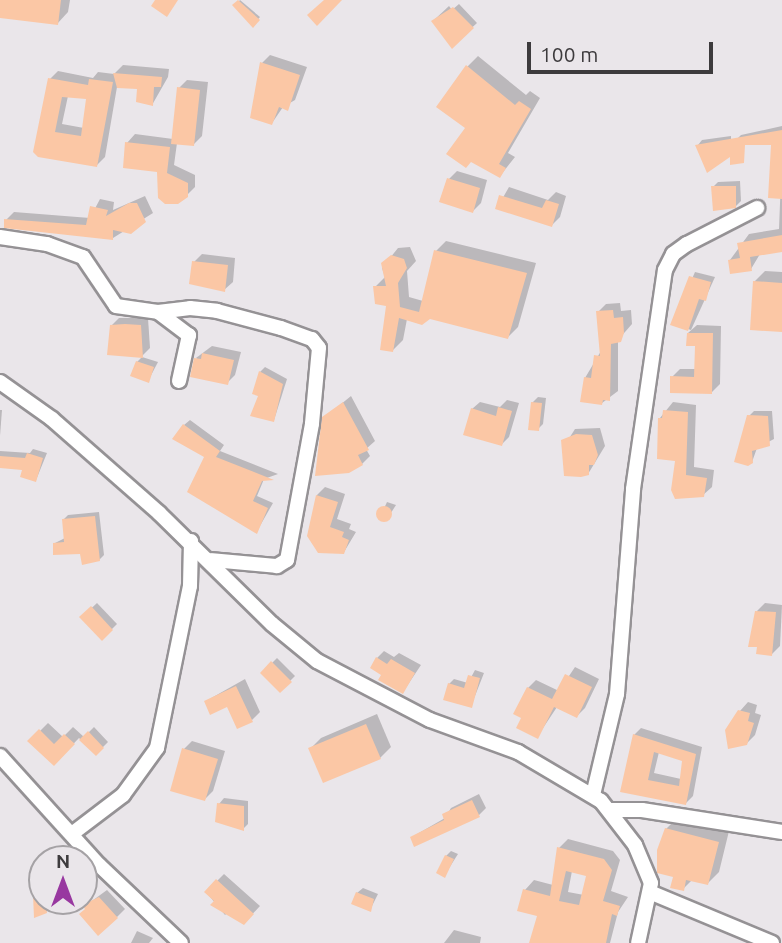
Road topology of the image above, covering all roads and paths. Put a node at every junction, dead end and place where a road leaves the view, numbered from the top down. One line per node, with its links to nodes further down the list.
1 (757, 208): 9 (street)
2 (0, 237): 3 (street)
3 (158, 312): 4 (street); 7 (street)
4 (178, 381)
5 (0, 382): 6 (street)
6 (191, 541): 7 (street); 12 (street)
7 (211, 560): 9 (street)
8 (0, 756): 12 (street)
9 (593, 795): 10 (street)
10 (610, 810): 11 (street); 13 (street)
11 (782, 832)
12 (73, 833): 14 (street)
13 (652, 892): 15 (street); 16 (street)
14 (181, 943)
15 (638, 943)
16 (772, 943)

